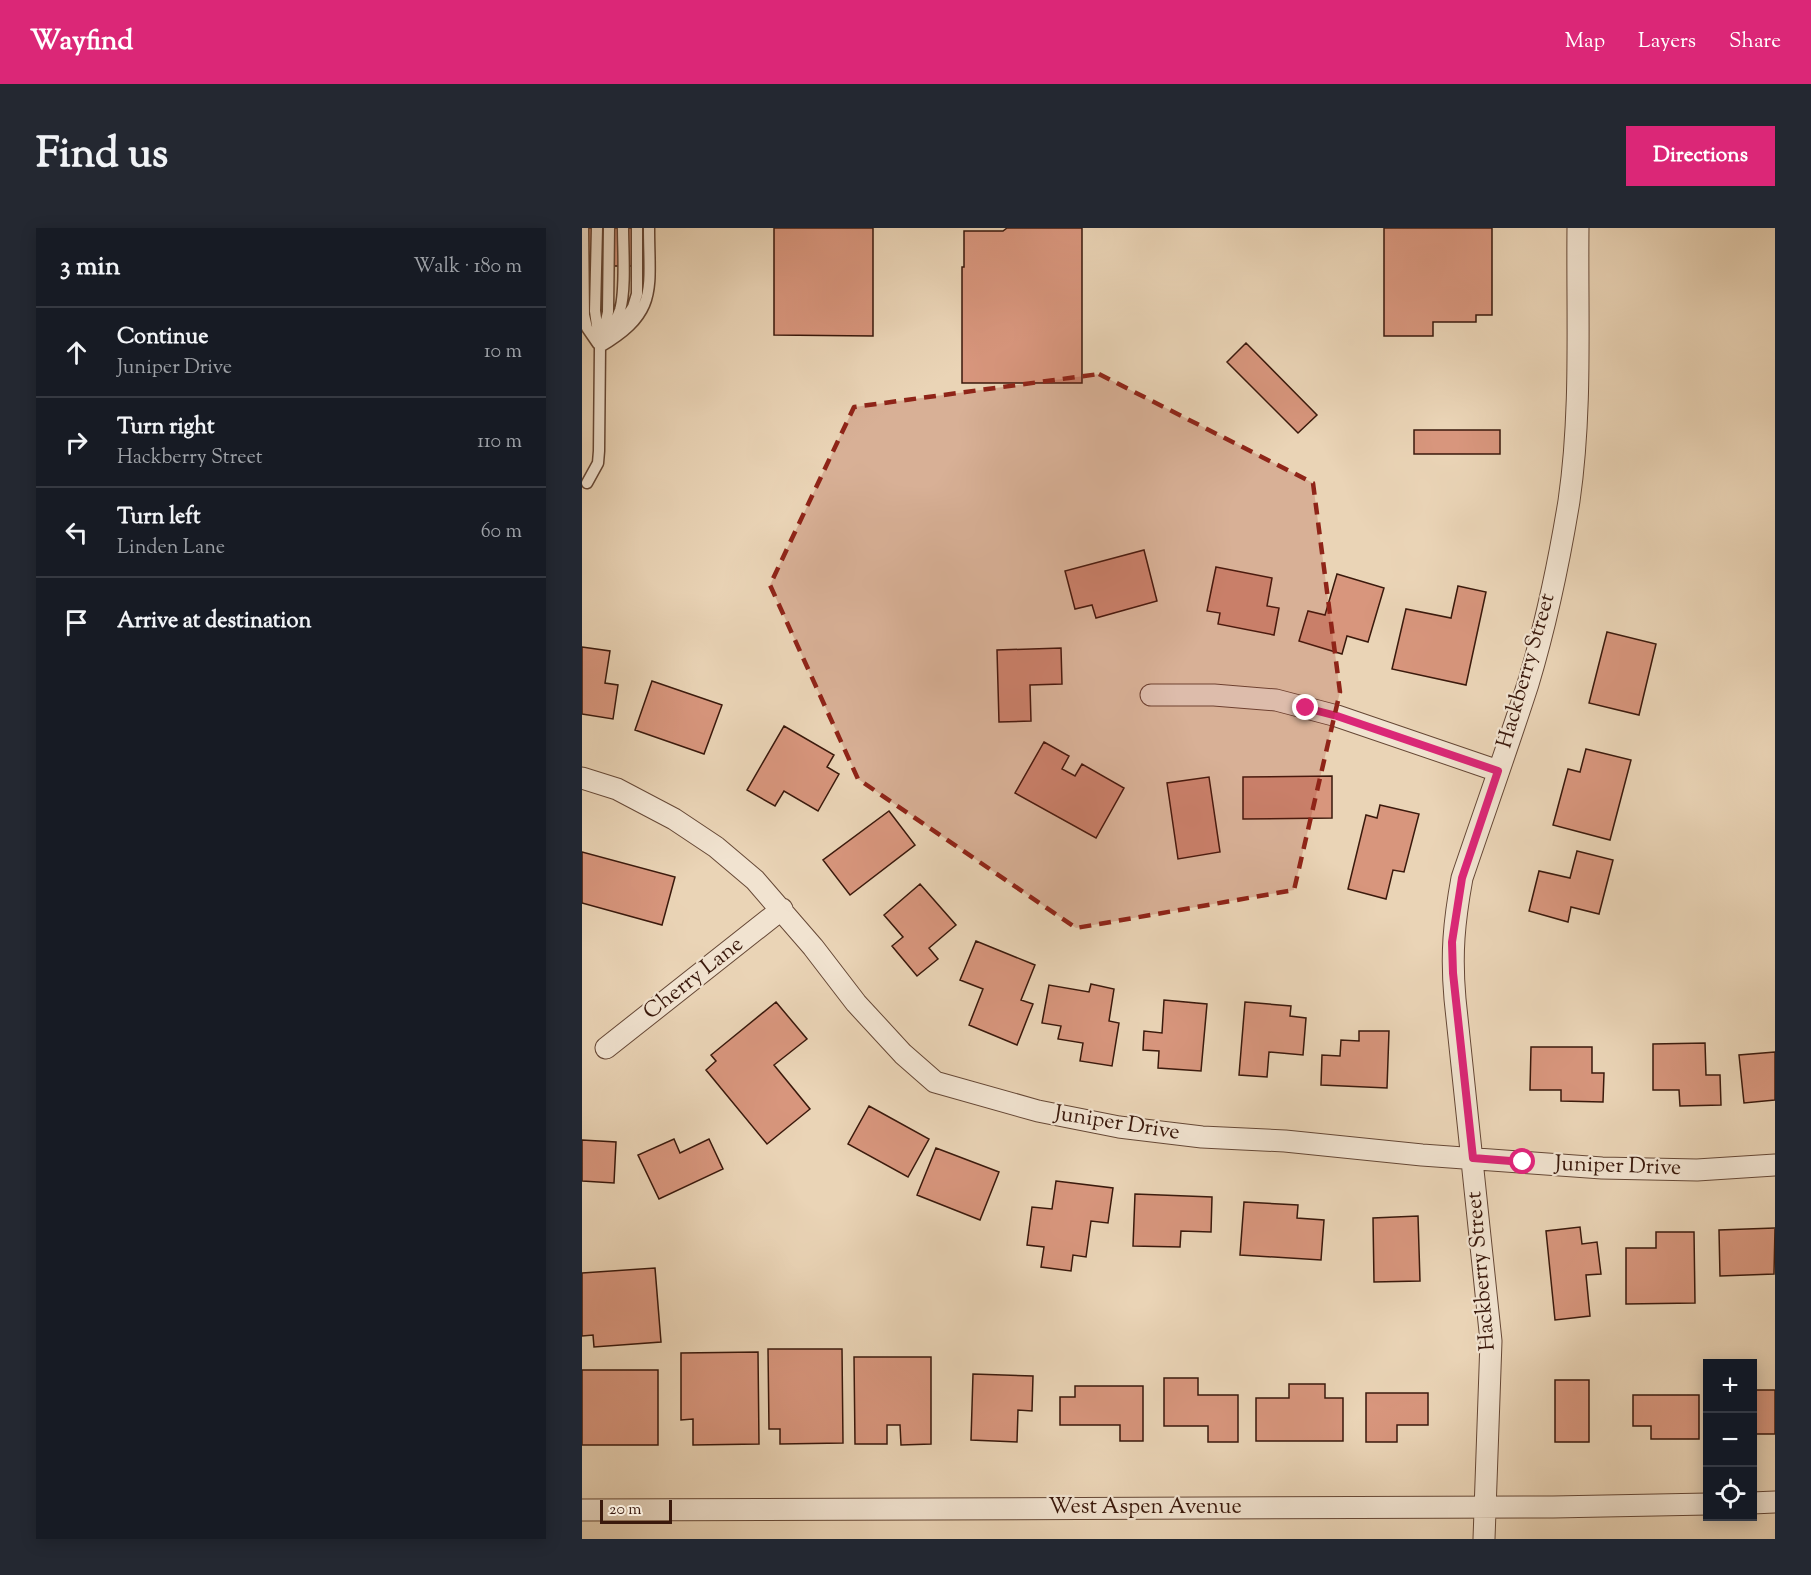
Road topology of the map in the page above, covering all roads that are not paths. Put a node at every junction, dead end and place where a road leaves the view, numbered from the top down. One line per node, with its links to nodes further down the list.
1 (583, 228): 8 (lane)
2 (597, 228): 8 (lane)
3 (609, 228): 8 (lane)
4 (623, 228): 8 (lane)
5 (637, 228): 8 (lane)
6 (649, 228): 8 (lane)
7 (1578, 228): 11 (street, Hackberry Street)
8 (600, 347): 9 (lane)
9 (587, 483)
10 (1151, 695): 11 (street)
11 (1498, 771): 15 (street, Hackberry Street)
12 (582, 778): 13 (street, Juniper Drive)
13 (782, 909): 14 (street, Cherry Lane); 15 (street, Juniper Drive)
14 (606, 1048)
15 (1473, 1158): 16 (street, Juniper Drive); 20 (street, Hackberry Street)
16 (1775, 1165)
17 (1775, 1502): 18 (street)
18 (1757, 1503)
19 (1703, 1504): 20 (street, West Aspen Avenue)
20 (1484, 1507): 21 (street, West Aspen Avenue); 22 (street, Hackberry Street)
21 (582, 1510)
22 (1484, 1539)

